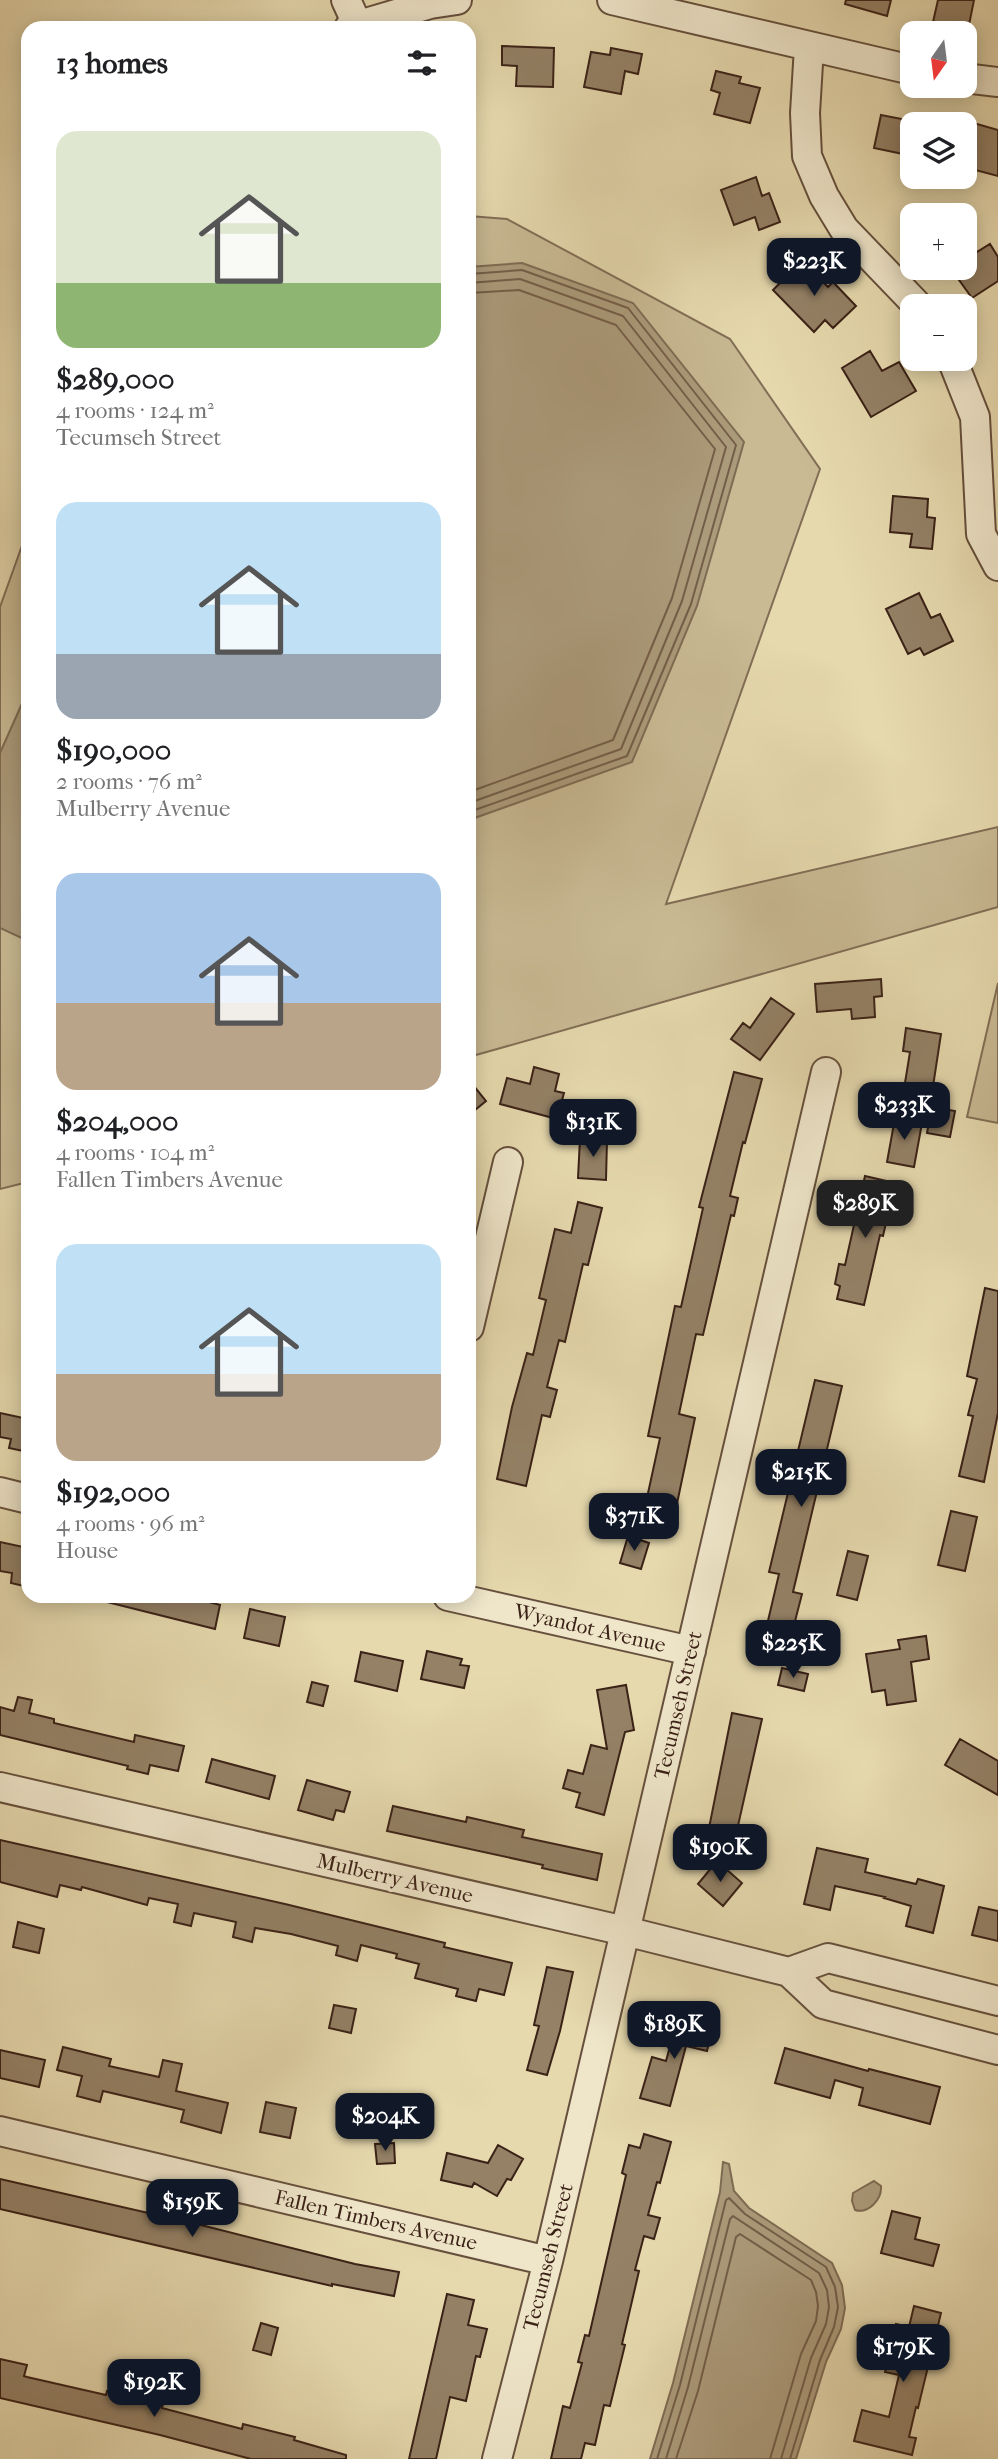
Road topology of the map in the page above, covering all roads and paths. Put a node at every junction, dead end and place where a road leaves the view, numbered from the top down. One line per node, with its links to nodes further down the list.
1 (457, 0): 3 (street)
2 (612, 0): 4 (street)
3 (350, 17)
4 (809, 47): 5 (street); 8 (street)
5 (900, 67)
6 (977, 80): 7 (street)
7 (998, 82)
8 (906, 294)
9 (957, 371): 10 (street)
10 (998, 566)
11 (826, 1072): 17 (street, Tecumseh Street)
12 (508, 1162): 13 (street)
13 (476, 1297)
14 (0, 1492): 15 (street)
15 (21, 1497)
16 (476, 1602): 17 (street, Wyandot Avenue)
17 (691, 1651): 19 (street, Tecumseh Street)
18 (0, 1787): 19 (street, Mulberry Avenue)
19 (625, 1931): 20 (street, Mulberry Avenue); 24 (street, Tecumseh Street)
20 (789, 1972): 21 (street); 22 (street, Mulberry Avenue)
21 (998, 2001)
22 (998, 2050)
23 (0, 2131): 24 (street, Fallen Timbers Avenue)
24 (548, 2261): 25 (street, Tecumseh Street)
25 (497, 2459)

